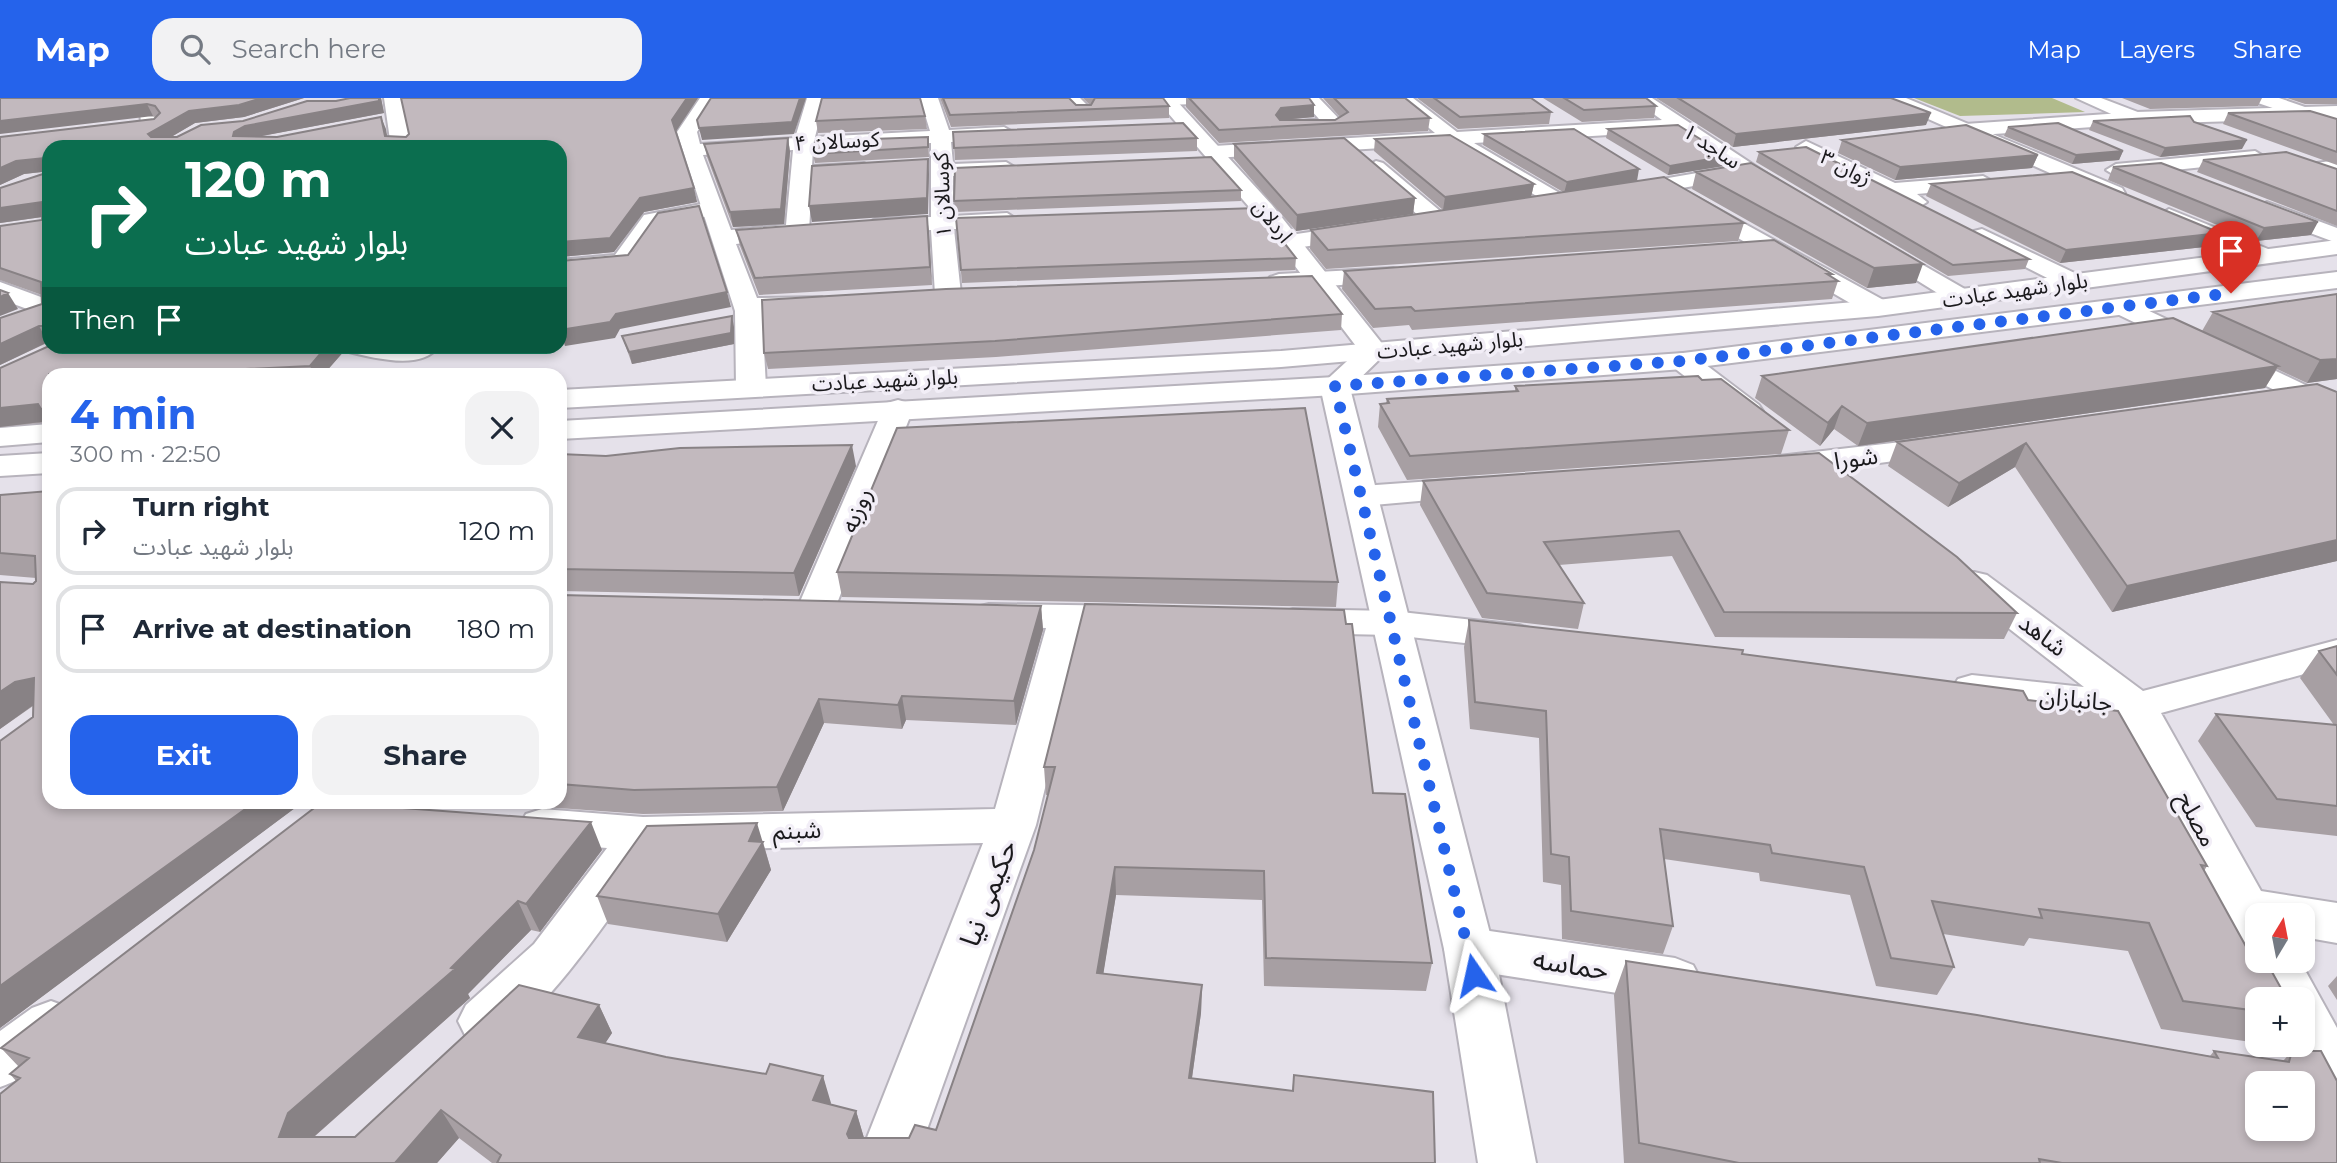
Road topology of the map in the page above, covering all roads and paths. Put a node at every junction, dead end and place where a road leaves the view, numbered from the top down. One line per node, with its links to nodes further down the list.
1 (393, 98): 22 (street)
2 (709, 98): 44 (street)
3 (816, 98): 40 (street)
4 (929, 98): 27 (street, کوسالان ۱)
5 (1222, 98): 13 (street)
6 (1309, 98): 28 (street)
7 (1402, 98): 37 (street)
8 (1640, 98): 26 (street, ساجد ۱)
9 (1890, 98): 32 (street)
10 (2085, 98): 21 (street)
11 (2261, 98): 18 (street)
12 (1063, 105): 15 (street)
13 (1162, 108): 30 (street, اردلان)
14 (128, 110): 19 (street)
15 (1109, 110)
16 (1547, 111): 35 (street)
17 (2337, 112): 18 (street)
18 (2302, 113): 21 (street); 25 (street)
19 (158, 114): 29 (street); 38 (street)
20 (1004, 115): 27 (street)
21 (2136, 118): 32 (street)
22 (398, 119): 23 (street); 39 (street)
23 (373, 124)
24 (2199, 124): 47 (street)
25 (2337, 124)
26 (1680, 125): 35 (street); 49 (street, ساجد ۱)
27 (939, 127): 34 (street); 40 (street, کوسالان ۴); 52 (street, کوسالان ۱)
28 (1265, 128)
29 (99, 129)
30 (1192, 129): 31 (street); 48 (street, اردلان)
31 (1223, 130)
32 (1965, 130): 36 (street); 58 (street)
33 (2066, 130): 51 (street)
34 (1023, 132)
35 (1580, 132): 37 (street); 46 (street)
36 (1925, 134)
37 (1454, 139): 42 (street); 68 (street)
38 (121, 140)
39 (397, 140)
40 (804, 142): 44 (street, کوسالان ۴); 57 (street)
41 (1845, 142): 43 (street)
42 (1350, 145): 48 (street); 77 (street)
43 (1806, 147): 45 (street); 65 (street, ژوان ۳)
44 (691, 150): 69 (street)
45 (1780, 150)
46 (1611, 152)
47 (2281, 155): 51 (street); 54 (street)
48 (1210, 157): 71 (street, اردلان)
49 (1752, 162): 63 (street); 64 (street)
50 (918, 166): 52 (street)
51 (2158, 166): 58 (street); 62 (street)
52 (944, 167): 53 (street); 78 (street, کوسالان ۱)
53 (1026, 167)
54 (2327, 167): 59 (street)
55 (879, 168): 57 (street)
56 (1642, 172): 63 (street)
57 (803, 173): 84 (street)
58 (2070, 174): 60 (street); 66 (street)
59 (2337, 175)
60 (2029, 178)
61 (2001, 180): 65 (street)
62 (2196, 181)
63 (1663, 186): 68 (street); 90 (street)
64 (1782, 188)
65 (1892, 190): 74 (street, ژوان ۳)
66 (2130, 200)
67 (2247, 201): 86 (street)
68 (1560, 203): 70 (street)
69 (712, 209): 87 (street); 93 (street)
70 (1519, 209)
71 (1264, 210): 73 (street); 88 (street, اردلان)
72 (2155, 210): 92 (street)
73 (1236, 211)
74 (1940, 215)
75 (1465, 217): 77 (street)
76 (1032, 220): 78 (street)
77 (1438, 221): 79 (street)
78 (942, 222): 81 (street); 100 (street, کوسالان ۱)
79 (1411, 225)
80 (1965, 227): 97 (street)
81 (850, 228)
82 (1384, 229): 88 (street)
83 (823, 230): 84 (street)
84 (797, 231): 87 (street)
85 (1859, 235): 103 (street)
86 (2337, 236)
87 (723, 238): 109 (street)
88 (1290, 242): 96 (street, اردلان)
89 (2337, 247): 92 (street, بلوار شهید عبادت)
90 (1773, 248): 91 (street); 107 (street)
91 (1732, 251)
92 (2264, 256): 97 (street, بلوار شهید عبادت)
93 (567, 266)
94 (1416, 274): 96 (street)
95 (2337, 280): 106 (street, بلوار شهید عبادت)
96 (1320, 281): 98 (street); 111 (street, اردلان)
97 (2074, 282): 103 (street, بلوار شهید عبادت)
98 (1251, 283)
99 (0, 290): 105 (street)
100 (948, 293): 101 (street); 102 (street)
101 (975, 293)
102 (921, 295)
103 (1961, 297): 107 (street, بلوار شهید عبادت)
104 (840, 300): 109 (street)
105 (42, 306)
106 (2124, 307): 112 (street, بلوار شهید عبادت); 116 (street)
107 (1878, 308): 111 (street, بلوار شهید عبادت)
108 (42, 311): 110 (street)
109 (739, 313): 114 (street)
110 (12, 322)
111 (1374, 351): 113 (street); 114 (street, بلوار شهید عبادت)
112 (1683, 361): 113 (street, بلوار شهید عبادت); 126 (street)
113 (1335, 386): 119 (street, بلوار شهید عبادت); 131 (street)
114 (751, 387): 117 (street, بلوار شهید عبادت)
115 (2337, 390): 116 (street)
116 (2305, 396): 118 (street); 120 (street)
117 (567, 399)
118 (2251, 403)
119 (898, 409): 121 (street, بلوار شهید عبادت); 134 (street, روزبه)
120 (2337, 411)
121 (567, 430)
122 (42, 434): 123 (street)
123 (0, 437)
124 (1979, 441): 126 (street, شورا)
125 (42, 463): 127 (street)
126 (1816, 464): 128 (street, شورا); 130 (street)
127 (0, 466)
128 (1747, 469)
129 (1499, 486): 131 (street)
130 (1849, 489)
131 (1362, 496): 140 (street)
132 (1949, 564): 144 (street, شاهد)
133 (775, 610): 134 (street)
134 (815, 611): 135 (street)
135 (855, 612)
136 (948, 614): 137 (street)
137 (1068, 617): 138 (street); 146 (street, حکیمی نیا)
138 (1176, 619)
139 (1257, 621): 140 (street)
140 (1392, 623): 141 (street); 151 (street)
141 (1558, 642)
142 (2337, 652): 144 (street, جانبازان)
143 (1930, 683): 144 (street, جانبازان)
144 (2137, 706): 148 (street, مصلح)
145 (507, 823): 147 (street, شبنم)
146 (1013, 825): 147 (street, شبنم); 159 (street, حکیمی نیا)
147 (643, 834): 155 (street)
148 (2255, 903)
149 (2315, 919): 150 (street)
150 (2337, 923)
151 (1469, 949): 152 (street, حماسه); 160 (street)
152 (1717, 987)
153 (88, 995): 156 (street)
154 (2315, 1040): 158 (street)
155 (452, 1052)
156 (0, 1063)
157 (2315, 1078): 158 (street)
158 (2337, 1081)
159 (886, 1163)
160 (1507, 1163)

